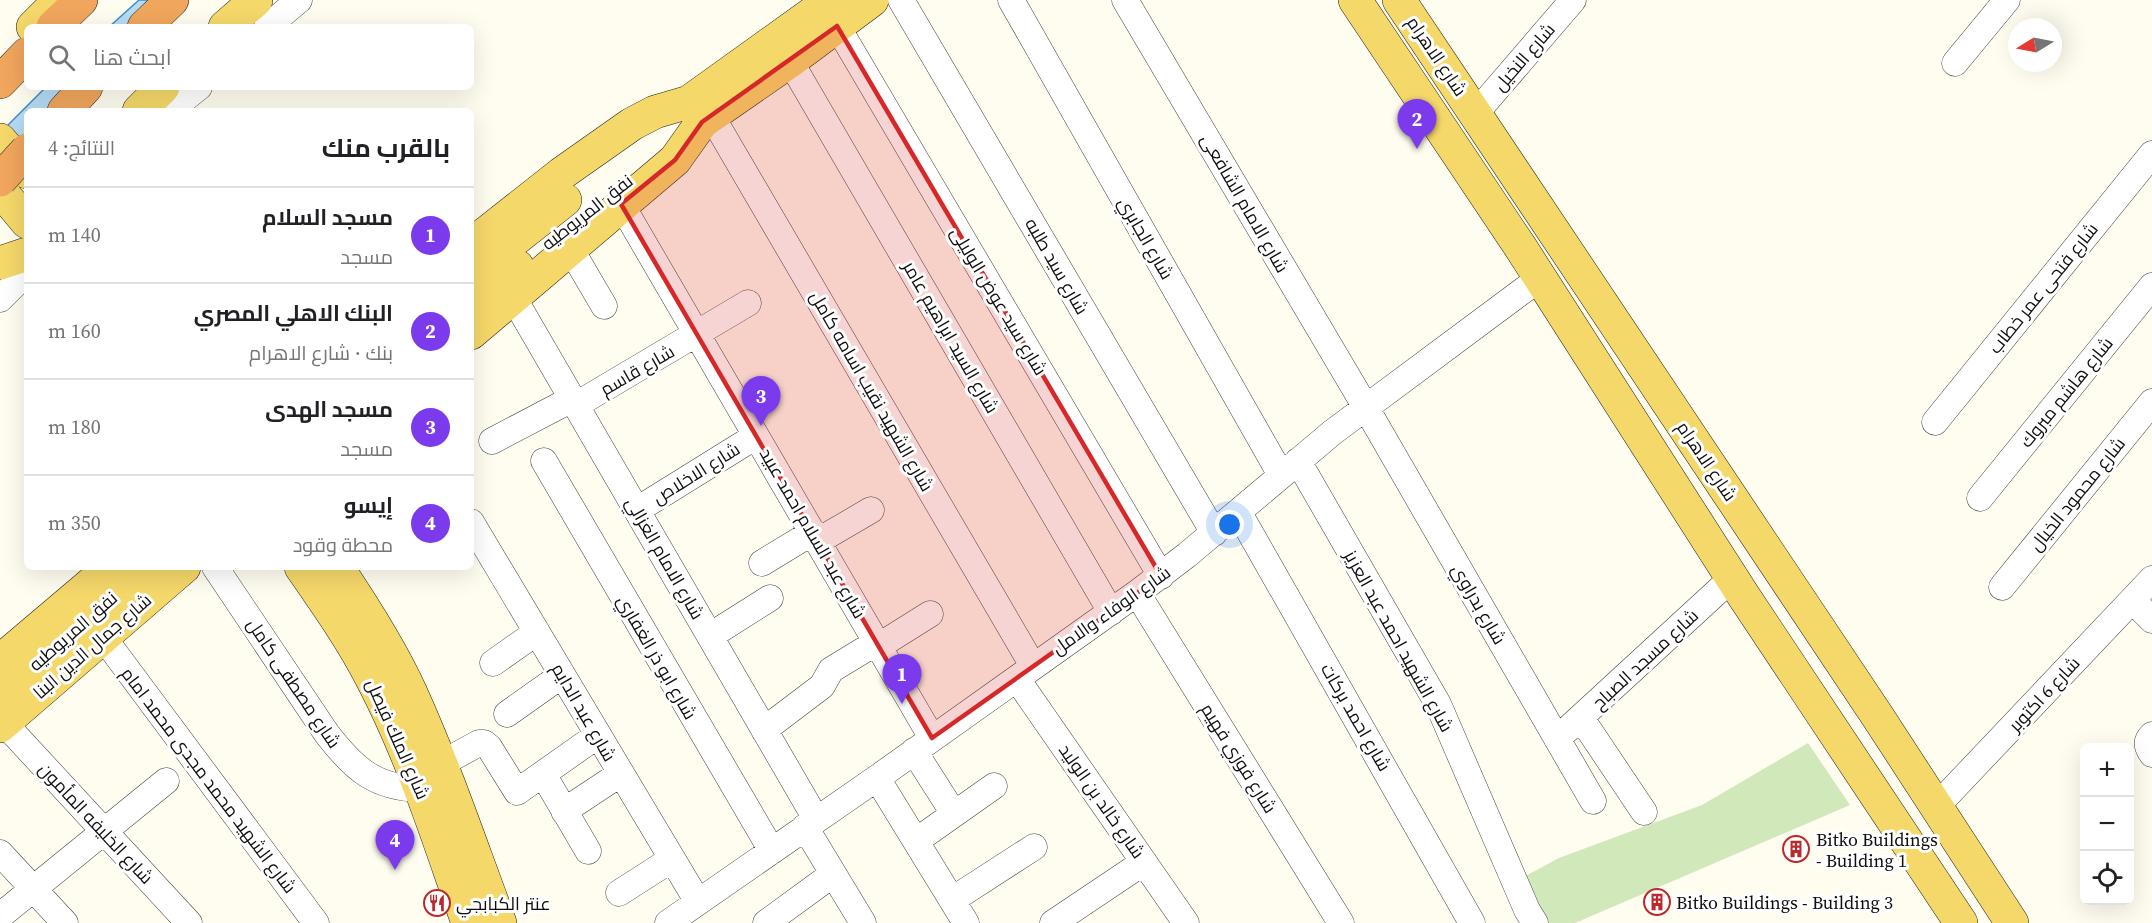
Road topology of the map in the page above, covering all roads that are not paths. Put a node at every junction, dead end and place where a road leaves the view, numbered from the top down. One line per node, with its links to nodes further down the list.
1 (81, 0): 14 (highway)
2 (172, 0): 15 (highway)
3 (255, 0): 16 (main road)
4 (299, 0): 17 (street)
5 (872, 0): 13 (main road)
6 (901, 0): 65 (street, شارع سيد طلبه)
7 (1011, 0): 59 (street, شارع الجابري)
8 (1125, 0): 53 (street, شارع الامام الشافعى)
9 (1355, 0): 43 (main road, شارع الاهرام)
10 (1399, 0): 31 (main road, شارع الاهرام)
11 (1574, 0): 31 (street, شارع النخيل)
12 (2007, 0): 22 (street)
13 (834, 13): 21 (main road); 30 (main road); 76 (street, شارع سيد عوض الوليلى)
14 (42, 17)
15 (147, 24)
16 (228, 24)
17 (271, 24)
18 (24, 35): 20 (main road)
19 (24, 57): 23 (highway)
20 (0, 60)
21 (790, 61): 30 (main road); 83 (street, شارع السيد ابراهيم عامر)
22 (1955, 63)
23 (0, 82)
24 (83, 90): 27 (highway)
25 (160, 90): 28 (main road)
26 (195, 90): 29 (street)
27 (67, 108)
28 (142, 108)
29 (173, 108)
30 (701, 113): 35 (main road); 37 (main road); 41 (main road, نفق المريوطيه); 47 (main road, نفق المريوطيه); 95 (street, شارع الشهيد نقيب اسامه كامل)
31 (1475, 114): 75 (main road, شارع الاهرام)
32 (0, 140): 34 (main road)
33 (2152, 154): 55 (street, شارع فتحى عمر خطاب)
34 (13, 175): 36 (main road)
35 (621, 204): 38 (main road); 51 (street, شارع عبد السلام احمد عبيد)
36 (24, 212)
37 (474, 243)
38 (570, 248): 45 (main road); 49 (street)
39 (24, 255): 40 (main road)
40 (0, 263)
41 (474, 271)
42 (24, 275): 46 (street)
43 (1540, 278): 53 (street, شارع الوفاء والامل); 78 (main road, شارع الاهرام)
44 (2152, 286): 60 (street, شارع هاشم مبروك)
45 (513, 297): 50 (main road); 52 (street, شارع الامام الغزالي)
46 (0, 299)
47 (474, 300)
48 (748, 303): 51 (street, شارع قاسم)
49 (604, 306)
50 (474, 330)
51 (697, 335): 52 (street, شارع قاسم); 56 (street, شارع عبد السلام احمد عبيد)
52 (574, 402): 57 (street, شارع قاسم); 61 (street, شارع الامام الغزالي)
53 (1365, 406): 59 (street, شارع الوفاء والامل); 103 (street, شارع بدراوي)
54 (2150, 410): 79 (street, شارع محمود الخيال)
55 (1935, 422)
56 (756, 436): 61 (street, شارع الاخلاص); 66 (street, شارع عبد السلام احمد عبيد)
57 (492, 441)
58 (544, 461): 122 (street, شارع ابو ذر الغفاري)
59 (1289, 468): 63 (street, شارع الوفاء والامل); 145 (street, شارع الشهيد احمد عبد العزيز)
60 (1980, 498)
61 (637, 510): 88 (street, شارع الامام الغزالي)
62 (871, 510): 66 (street)
63 (1239, 513): 65 (street, شارع الوفاء والامل); 144 (street, شارع احمد بركات)
64 (474, 530): 86 (street, شارع عبد الدايم)
65 (1214, 533): 76 (street, شارع الوفاء والامل)
66 (815, 537): 67 (street); 91 (street, شارع عبد السلام احمد عبيد)
67 (762, 563)
68 (72, 570): 87 (main road)
69 (107, 570): 92 (main road, نفق المريوطيه)
70 (142, 570): 98 (main road, نفق المريوطيه)
71 (181, 570): 89 (main road, شارع جمال الدين البنا)
72 (217, 570): 108 (street, شارع مصطفى كامل)
73 (302, 570): 108 (main road, شارع الملك فيصل)
74 (339, 570): 108 (main road, شارع الملك فيصل)
75 (1781, 573): 78 (main road); 90 (main road, شارع الاهرام)
76 (1161, 576): 80 (street, شارع الوفاء والامل)
77 (2152, 579): 82 (street, شارع 6 اكتوبر)
78 (1737, 586): 93 (main road, شارع الاهرام); 99 (street, شارع مسجد الصباح)
79 (2001, 587)
80 (1137, 593): 83 (street, شارع الوفاء والامل); 143 (street, شارع فوزي فهيم)
81 (770, 598): 88 (street)
82 (2132, 600): 85 (street); 113 (street, شارع 6 اكتوبر)
83 (1112, 612): 95 (street, شارع الوفاء والامل)
84 (930, 614): 91 (street)
85 (2152, 620)
86 (537, 632): 94 (street); 96 (street, شارع عبد الدايم)
87 (0, 633)
88 (710, 636): 100 (street, شارع الامام الغزالي)
89 (103, 637): 98 (main road, شارع جمال الدين البنا); 134 (street, شارع الشهيد محمد مجدى محمد امام)
90 (1822, 637): 93 (main road); 113 (main road, شارع الاهرام)
91 (878, 644): 100 (street); 104 (street, شارع عبد السلام احمد عبيد)
92 (0, 661)
93 (1788, 662): 146 (main road, شارع الاهرام)
94 (493, 663)
95 (1025, 672): 104 (street, شارع الوفاء والامل); 125 (street, شارع خالد بن الوليد)
96 (562, 675): 97 (street); 101 (street, شارع عبد الدايم)
97 (507, 714)
98 (1, 715): 118 (street, شارع الخليفه المأمون)
99 (1581, 718): 103 (street, شارع مسجد الصباح); 115 (street)
100 (764, 730): 117 (street, شارع الامام الغزالي)
101 (598, 735): 106 (street); 107 (street, شارع عبد الدايم)
102 (2152, 735): 105 (street)
103 (1557, 739): 112 (street, شارع بدراوي)
104 (923, 745): 109 (street, شارع الوفاء والامل); 116 (street, شارع عبد السلام احمد عبيد)
105 (2152, 754)
106 (543, 774): 108 (street); 114 (street)
107 (620, 774): 114 (street); 124 (street, شارع عبد الدايم)
108 (431, 776): 135 (main road, شارع الملك فيصل); 136 (main road, شارع الملك فيصل)
109 (877, 778): 117 (street, شارع الوفاء والامل); 119 (street)
110 (166, 781): 118 (street)
111 (994, 786): 116 (street)
112 (1593, 801)
113 (1935, 808): 147 (main road, شارع الاهرام)
114 (564, 811): 121 (street)
115 (1644, 812)
116 (954, 814): 119 (street)
117 (811, 823): 122 (street, شارع الوفاء والامل); 126 (street, شارع الامام الغزالي)
118 (104, 831): 127 (street); 133 (street, شارع الخليفه المأمون)
119 (916, 841): 129 (street)
120 (1034, 847): 129 (street)
121 (588, 851)
122 (772, 851): 130 (street, شارع الوفاء والامل)
123 (0, 853): 127 (street)
124 (672, 859): 128 (street); 130 (street, شارع عبد الدايم)
125 (1144, 862): 141 (street); 142 (street, شارع خالد بن الوليد)
126 (833, 874): 138 (street); 139 (street, شارع الامام الغزالي)
127 (33, 888): 131 (street); 132 (street)
128 (619, 893)
129 (952, 900): 140 (street)
130 (698, 902): 137 (street, شارع الوفاء والامل)
131 (0, 916)
132 (65, 923)
133 (189, 923)
134 (316, 923)
135 (468, 923)
136 (500, 923)
137 (668, 923)
138 (766, 923)
139 (863, 923)
140 (966, 923)
141 (1053, 923)
142 (1186, 923)
143 (1341, 923)
144 (1472, 923)
145 (1535, 923)
146 (1961, 923)
147 (2012, 923)

